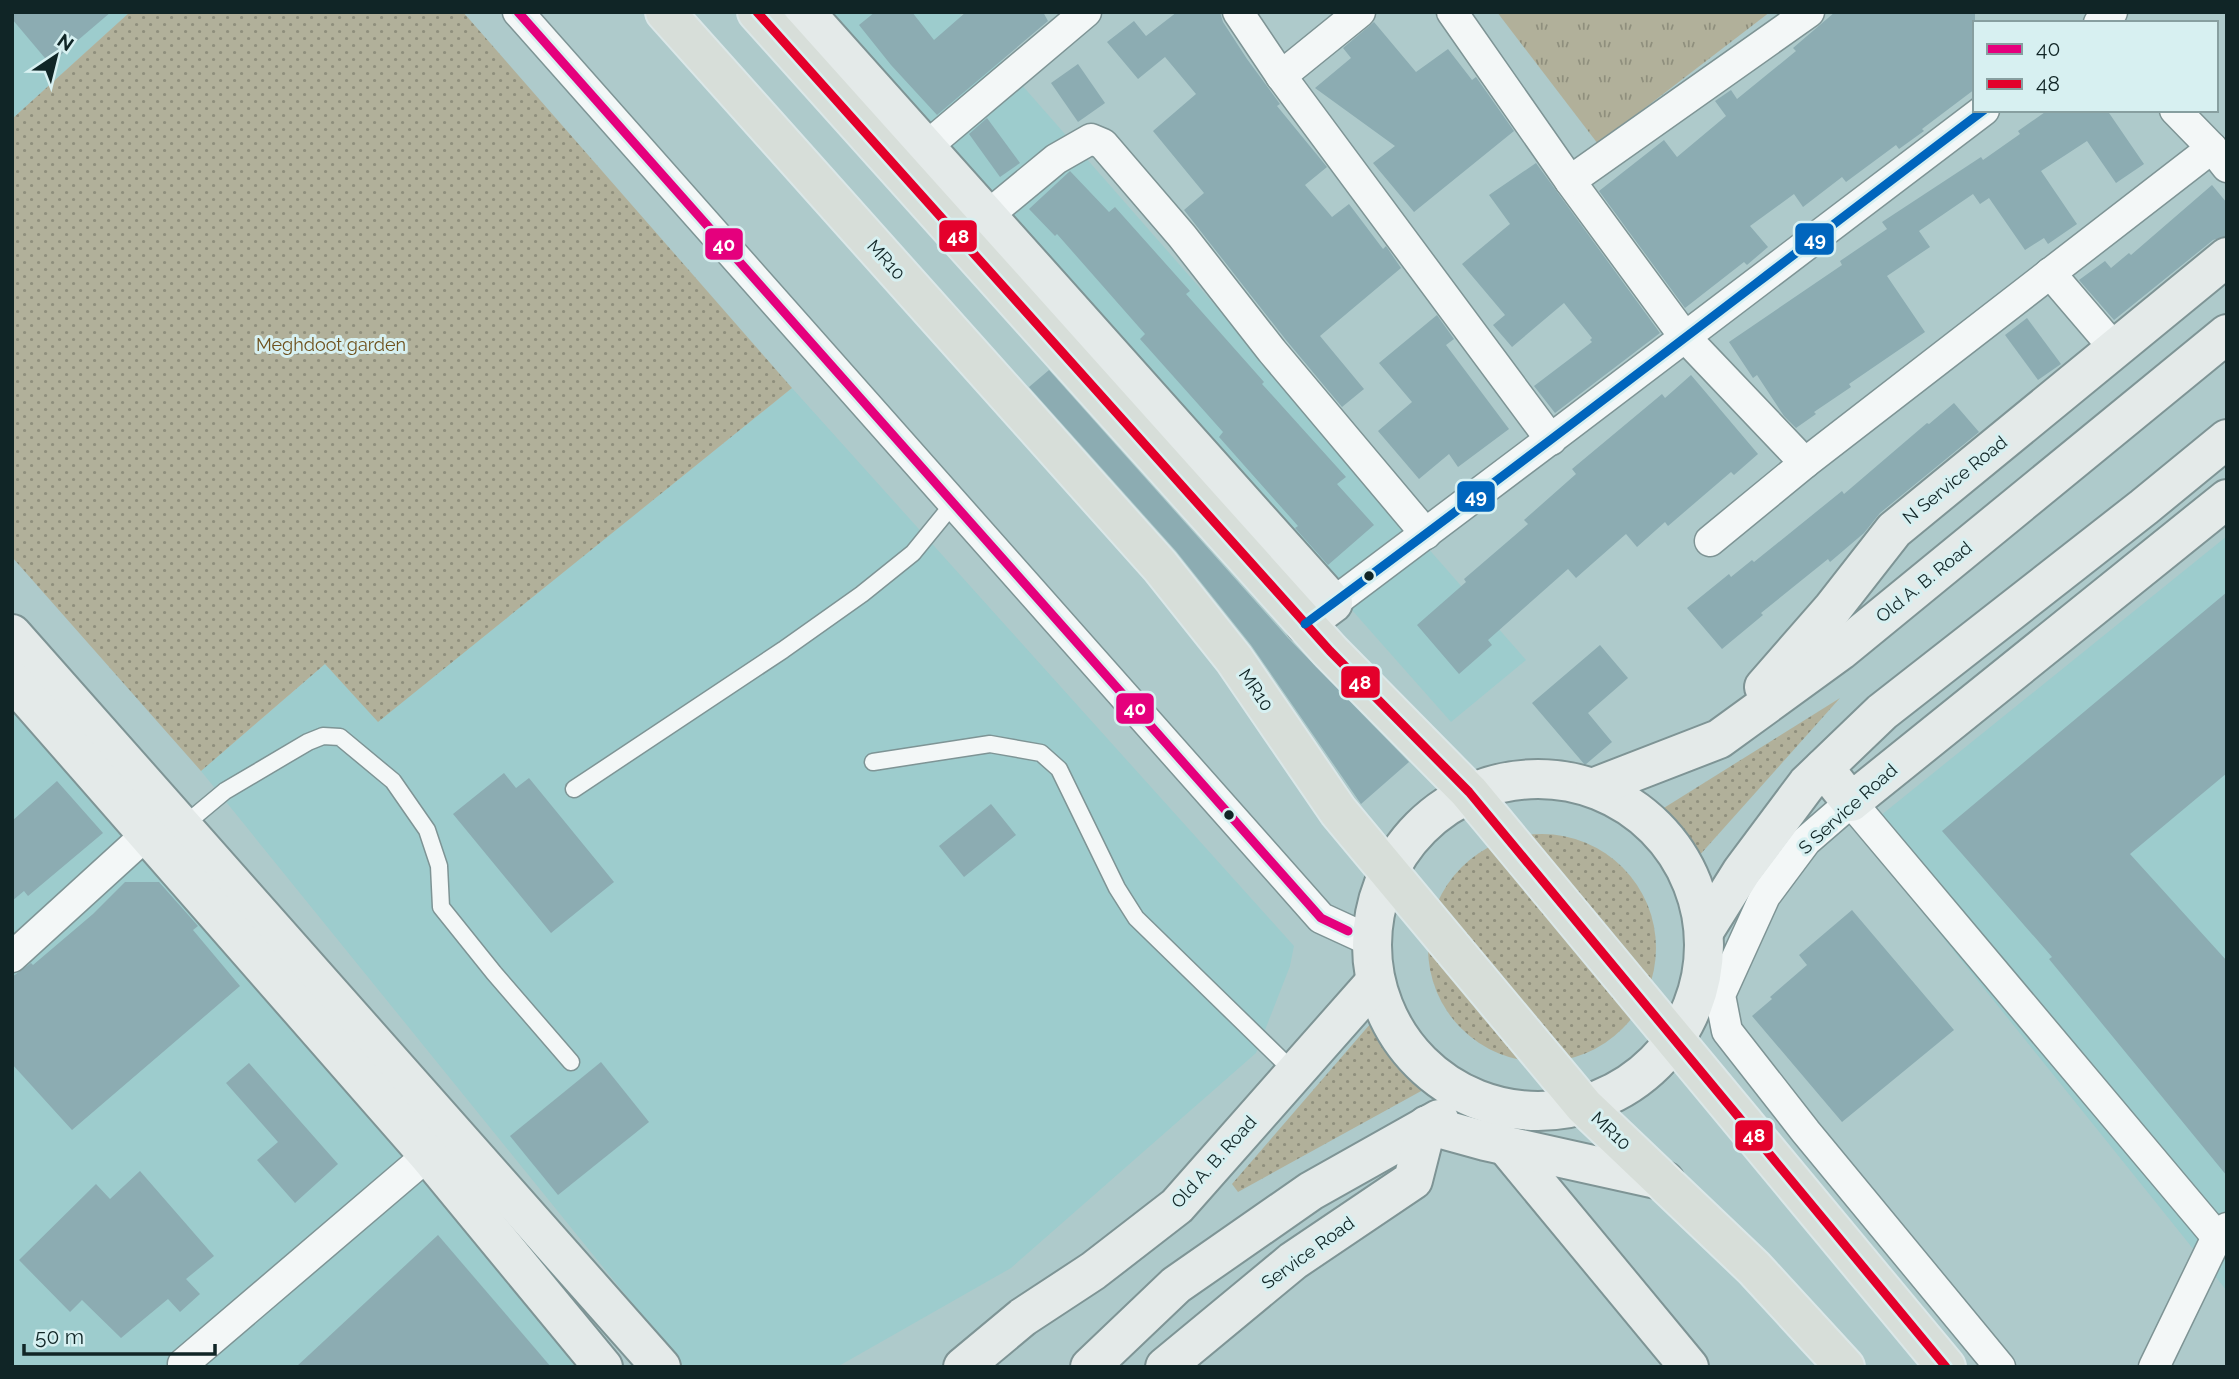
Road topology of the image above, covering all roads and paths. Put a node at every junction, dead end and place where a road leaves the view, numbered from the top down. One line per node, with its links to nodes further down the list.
1 (519, 12): 26 (street)
2 (665, 12): 40 (main road, MR10)
3 (757, 12): 29 (main road)
4 (1086, 12): 13 (street)
5 (1238, 12): 10 (street)
6 (1360, 12): 10 (street)
7 (1452, 12): 15 (street)
8 (1809, 12): 15 (street)
9 (816, 16): 13 (street)
10 (1281, 76): 23 (street)
11 (1981, 112): 20 (street)
12 (2177, 112): 14 (street)
13 (926, 147): 16 (street)
14 (2219, 158): 18 (street)
15 (1570, 181): 20 (street)
16 (987, 216): 27 (street); 29 (street)
17 (2227, 257): 21 (street, N Service Road)
18 (2050, 273): 21 (street); 24 (street)
19 (2227, 334): 32 (street, Old A. B. Road)
20 (1685, 336): 23 (street); 24 (street)
21 (2115, 348): 32 (street, N Service Road)
22 (2227, 439): 34 (street)
23 (1551, 440): 27 (street)
24 (1805, 463): 28 (street)
25 (2227, 499): 38 (street, S Service Road)
26 (953, 504): 36 (lane); 42 (street)
27 (1426, 534): 29 (street)
28 (1710, 541)
29 (1319, 614): 37 (main road)
30 (12, 634): 39 (street)
31 (14, 685): 39 (street)
32 (1719, 739): 35 (street, Old A. B. Road)
33 (873, 761): 47 (lane)
34 (1824, 768): 38 (street); 41 (street)
35 (1595, 787): 37 (street); 41 (street)
36 (574, 789)
37 (1469, 792): 40 (street); 45 (main road)
38 (1851, 802): 54 (street); 64 (street, S Service Road)
39 (165, 830): 43 (street); 46 (lane); 52 (street); 57 (street)
40 (1388, 869): 42 (street); 49 (main road, MR10)
41 (1705, 930): 45 (street)
42 (1371, 941): 44 (street)
43 (12, 957)
44 (1375, 982): 47 (street, Old A. B. Road); 48 (street)
45 (1675, 1041): 49 (street); 63 (main road)
46 (571, 1062)
47 (1295, 1073): 58 (street, Old A. B. Road)
48 (1474, 1099): 49 (street); 50 (street)
49 (1584, 1106): 53 (main road, MR10)
50 (1427, 1125): 51 (street); 59 (street); 60 (street, Service Road)
51 (1506, 1146): 53 (street); 61 (street)
52 (428, 1155): 55 (street); 56 (street)
53 (1665, 1181): 62 (main road, MR10)
54 (2222, 1232): 65 (street)
55 (183, 1364)
56 (603, 1367)
57 (661, 1367)
58 (963, 1367)
59 (1090, 1367)
60 (1165, 1367)
61 (1689, 1367)
62 (1845, 1367)
63 (1946, 1367)
64 (2000, 1367)
65 (2154, 1367)

